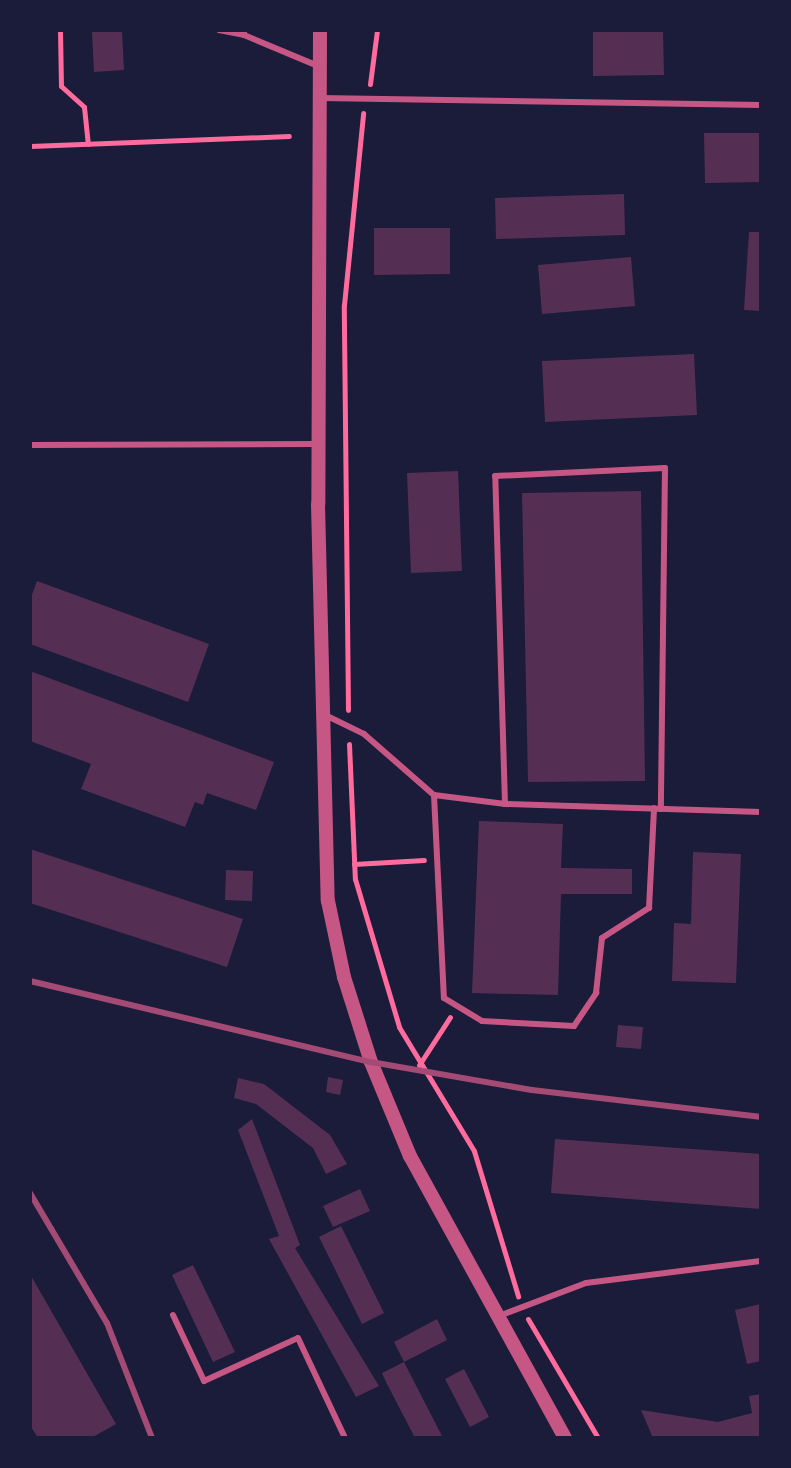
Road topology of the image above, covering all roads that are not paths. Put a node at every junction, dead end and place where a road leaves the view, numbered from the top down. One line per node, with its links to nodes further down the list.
1 (219, 30): 3 (lane)
2 (320, 30): 4 (street)
3 (244, 32): 4 (lane)
4 (320, 67): 5 (street)
5 (320, 98): 6 (lane); 7 (street)
6 (761, 105)
7 (319, 444): 8 (lane); 9 (street)
8 (30, 445)
9 (320, 713): 10 (lane); 16 (street)
10 (434, 795): 11 (lane); 12 (lane)
11 (505, 804): 12 (lane); 12 (lane)
12 (657, 808): 13 (lane)
13 (761, 812)
14 (761, 1261): 16 (lane)
15 (173, 1315): 17 (lane)
16 (499, 1316): 18 (street)
17 (345, 1438)
18 (565, 1438)

